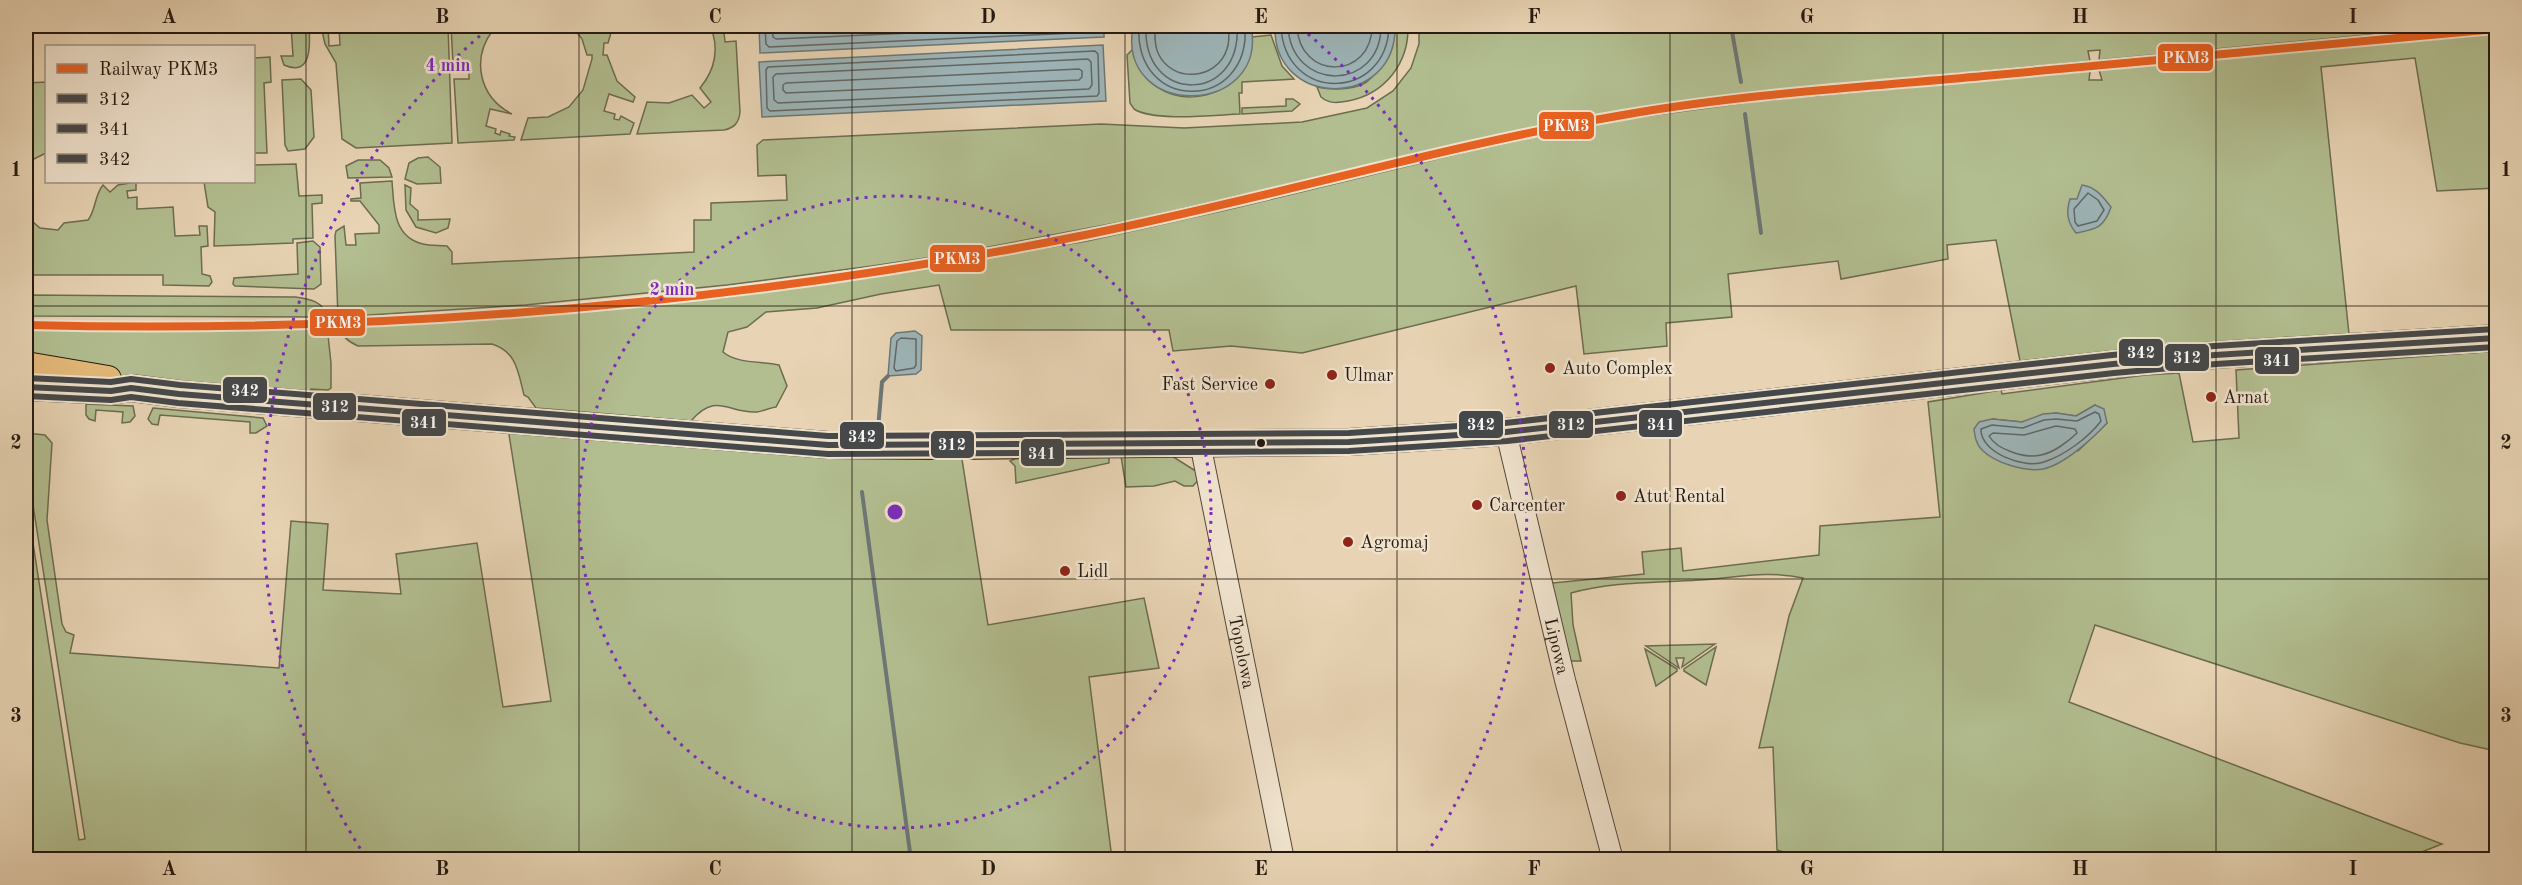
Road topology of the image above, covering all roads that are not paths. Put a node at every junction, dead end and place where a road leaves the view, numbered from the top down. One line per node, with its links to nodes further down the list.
1 (2496, 338): 5 (main road)
2 (26, 365): 4 (main road)
3 (26, 387): 4 (main road)
4 (131, 388): 6 (main road)
5 (1506, 432): 6 (main road); 8 (street, Lipowa)
6 (1200, 443): 7 (street, Topolowa)
7 (1284, 860)
8 (1613, 860)

